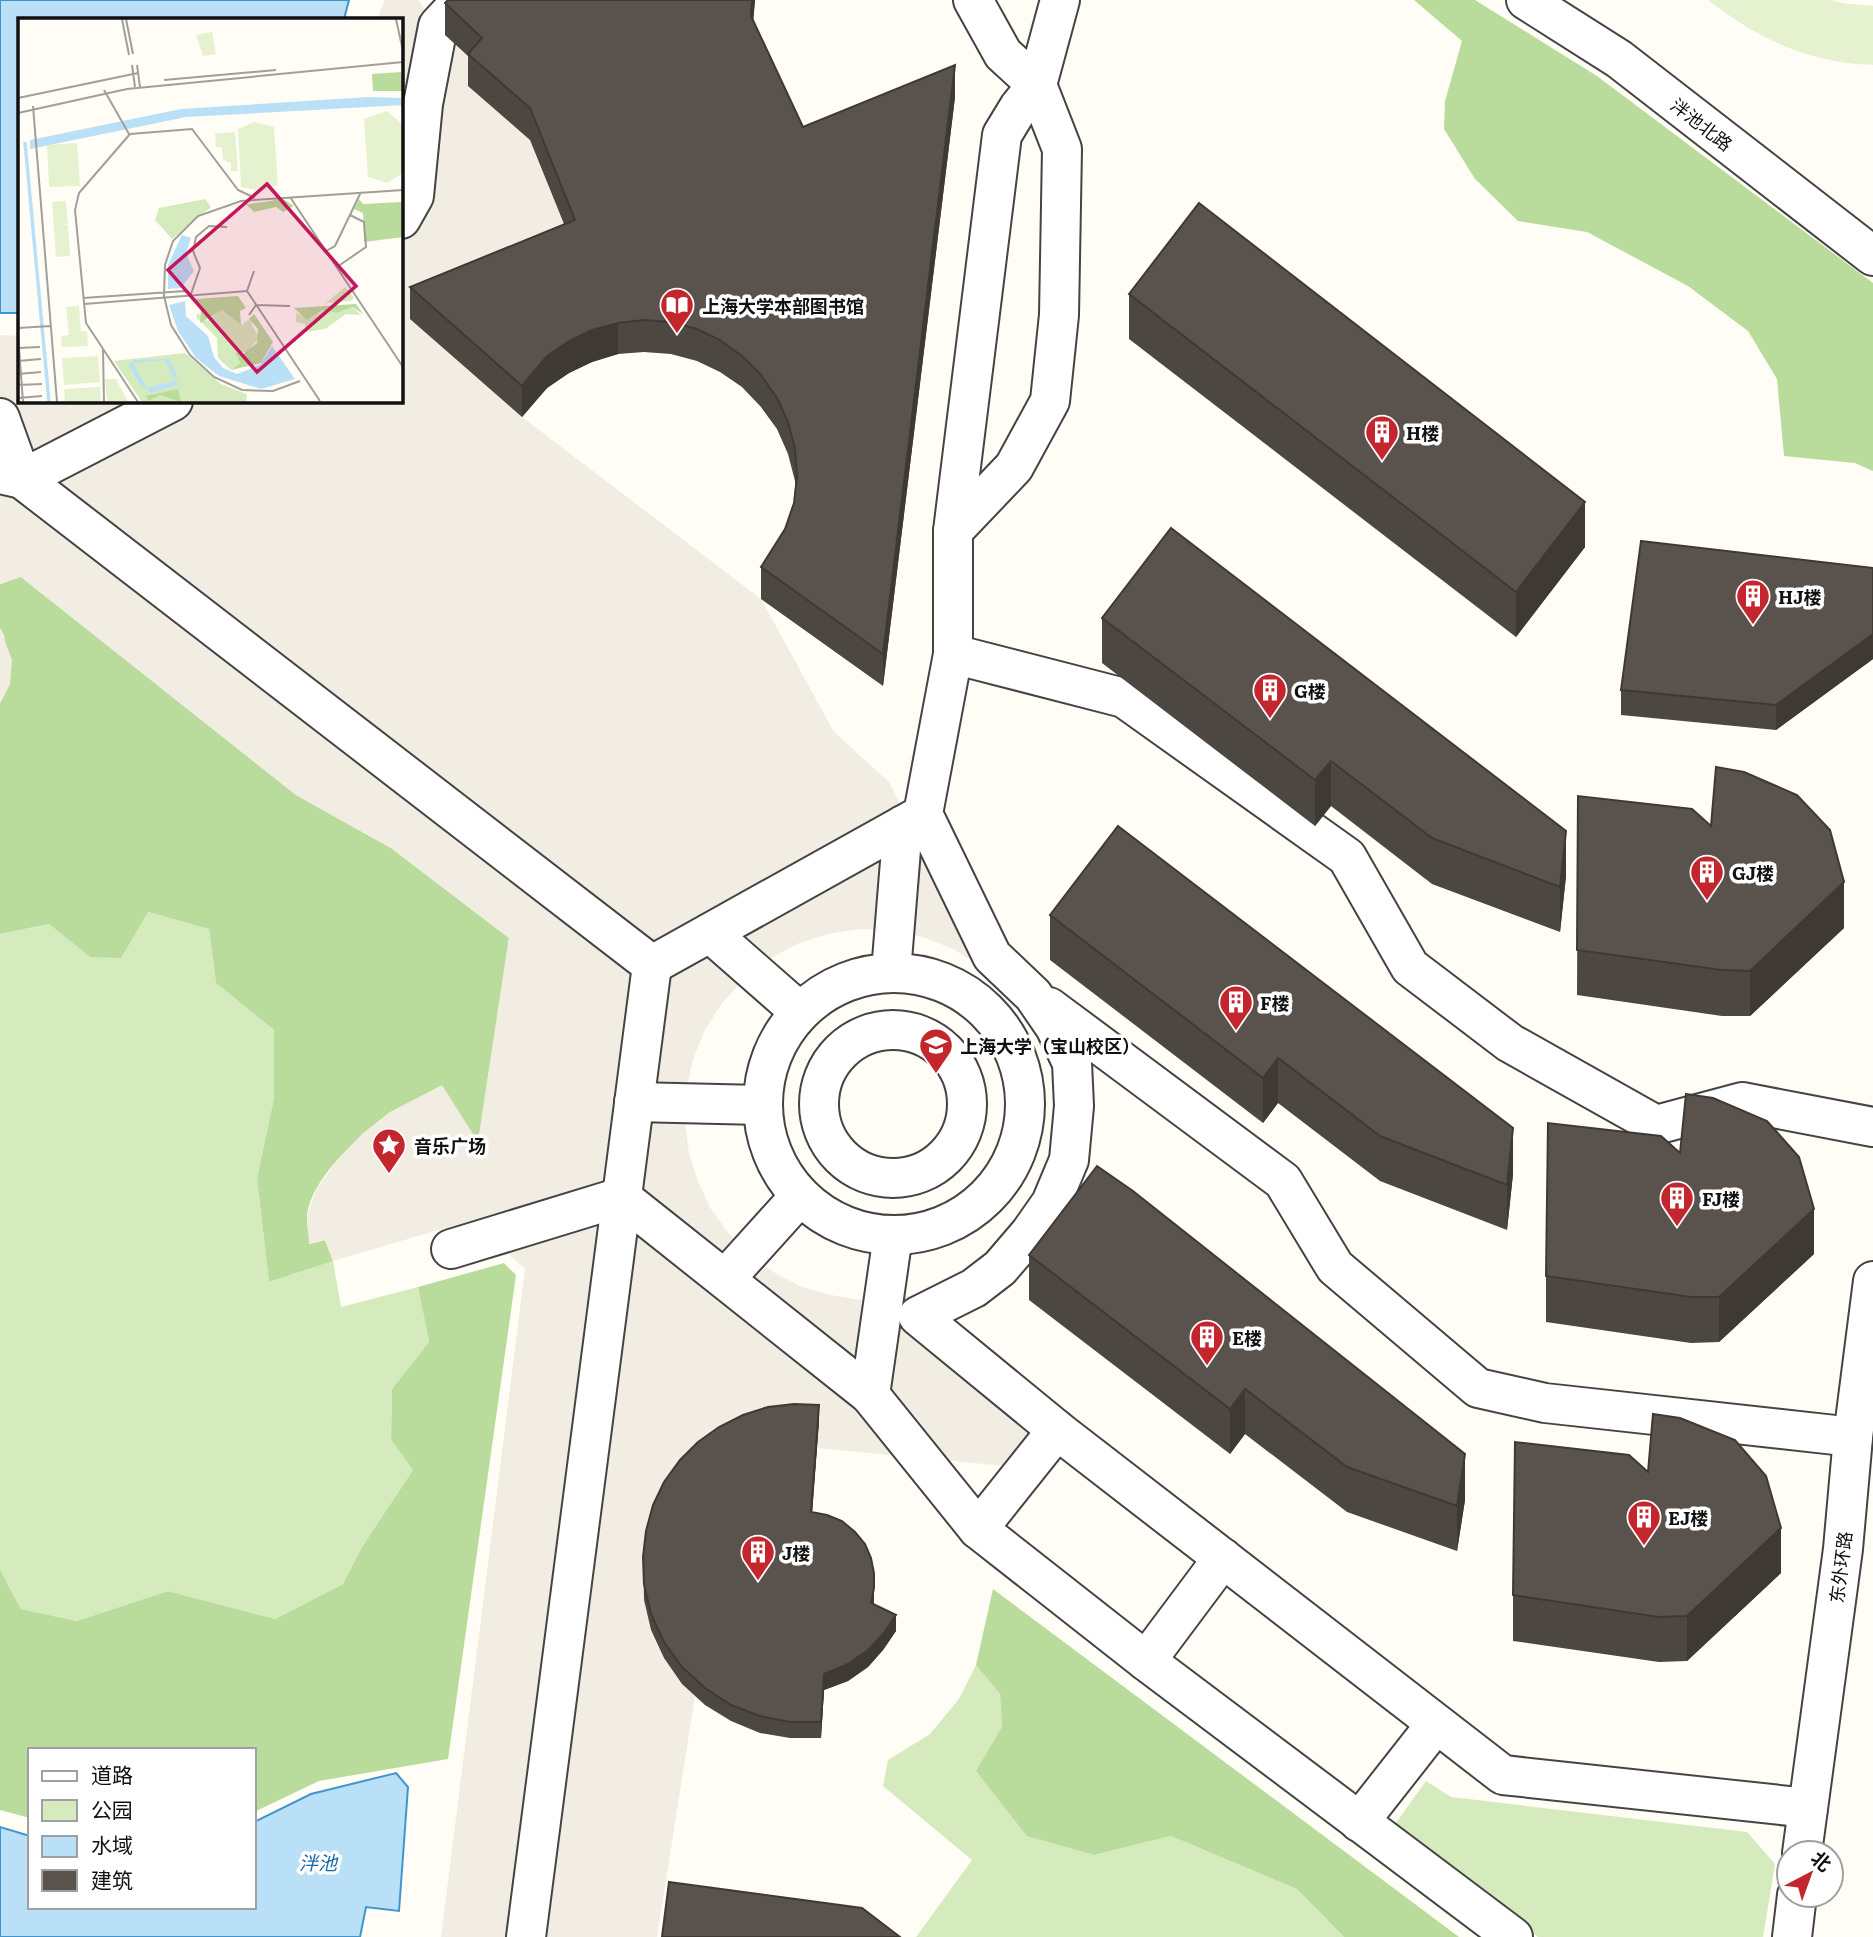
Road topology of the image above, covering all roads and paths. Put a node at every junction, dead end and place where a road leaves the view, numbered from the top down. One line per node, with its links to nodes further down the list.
1 (462, 0): 8 (street)
2 (973, 0): 7 (street)
3 (1060, 0): 7 (street)
4 (1526, 0): 6 (street, 泮池北路)
5 (1578, 0): 6 (street)
6 (1619, 59): 9 (street, 泮池北路)
7 (1037, 85): 13 (street); 13 (street)
8 (402, 217)
9 (1873, 256)
10 (171, 402): 12 (street)
11 (0, 418): 12 (street)
12 (11, 477): 17 (street)
13 (953, 531): 14 (street)
14 (953, 654): 15 (street); 35 (street)
15 (913, 820): 16 (street); 18 (street); 21 (street)
16 (710, 933): 17 (street); 22 (street)
17 (652, 965): 30 (street)
18 (891, 972): 19 (street); 20 (street)
19 (847, 981): 22 (street); 24 (street)
20 (940, 981): 23 (street); 25 (street)
21 (1024, 987): 23 (street); 33 (street); 53 (street)
22 (799, 1011): 27 (street)
23 (986, 1011): 26 (street)
24 (867, 1035): 25 (street); 29 (street)
25 (921, 1035): 28 (street)
26 (1015, 1054): 28 (street); 32 (street)
27 (771, 1056): 29 (street); 31 (street)
28 (962, 1076): 34 (street)
29 (824, 1077): 36 (street)
30 (634, 1102): 31 (street); 42 (street)
31 (761, 1105): 37 (street)
32 (1025, 1106): 33 (street); 38 (street)
33 (1074, 1106): 46 (street)
34 (965, 1127): 38 (street); 39 (street)
35 (1873, 1127)
36 (823, 1128): 37 (street); 40 (street)
37 (769, 1147): 41 (street)
38 (1015, 1154): 43 (street)
39 (923, 1173): 40 (street); 44 (street)
40 (867, 1174): 45 (street)
41 (800, 1196): 45 (street); 49 (street)
42 (621, 1197): 48 (street); 49 (street); 63 (street)
43 (987, 1197): 44 (street); 46 (street)
44 (947, 1224): 47 (street)
45 (847, 1226): 47 (street)
46 (1030, 1233): 52 (street)
47 (893, 1236): 51 (street)
48 (451, 1249)
49 (725, 1279): 51 (street)
50 (1873, 1281): 53 (street, 东外环路)
51 (870, 1395): 54 (street)
52 (1057, 1430): 54 (street); 56 (street)
53 (1853, 1437): 55 (street, 东外环路)
54 (978, 1529): 57 (street)
55 (1858, 1551): 59 (street, 东外环路)
56 (1223, 1558): 57 (street); 58 (street)
57 (1146, 1661): 60 (street)
58 (1436, 1724): 59 (street); 60 (street)
59 (1808, 1808): 61 (street, 东外环路)
60 (1359, 1822): 64 (street)
61 (1804, 1839)
62 (1795, 1909): 65 (street)
63 (526, 1937)
64 (1514, 1937)
65 (1792, 1937)

